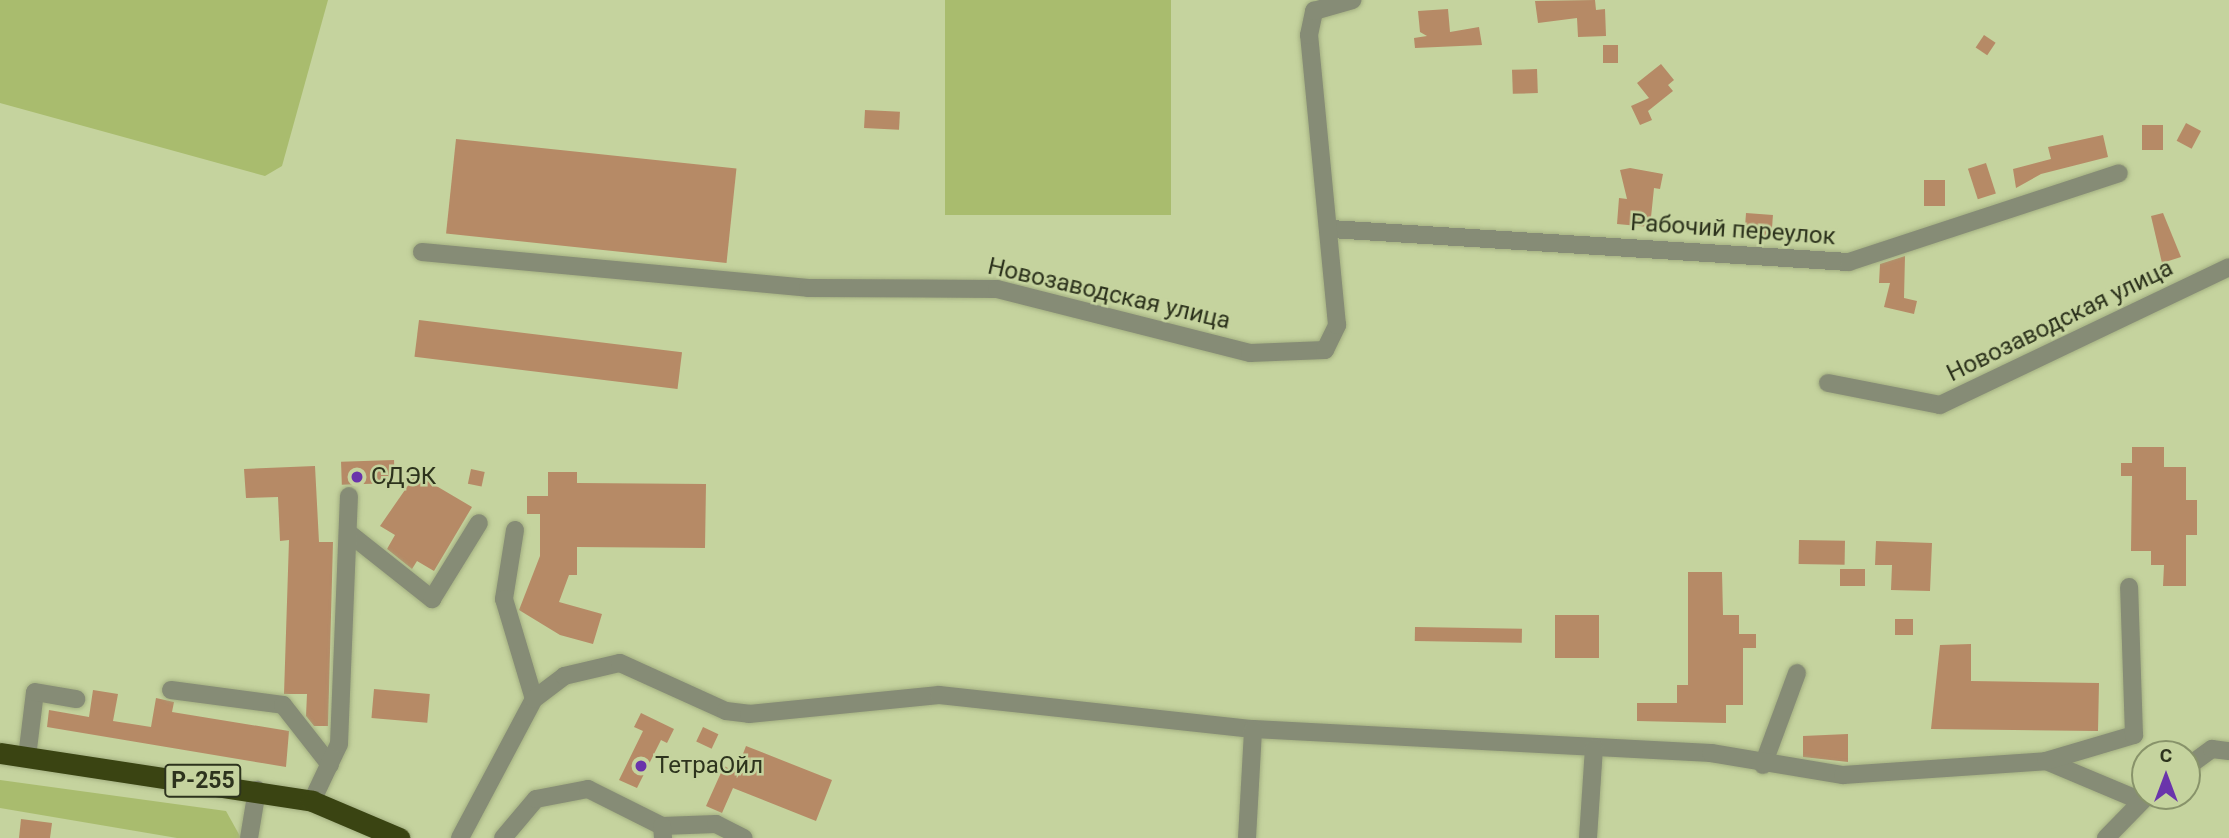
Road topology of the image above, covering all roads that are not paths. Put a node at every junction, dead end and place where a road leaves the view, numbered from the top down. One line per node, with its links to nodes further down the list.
1 (1352, 0): 3 (street)
2 (2119, 173): 3 (street, Рабочий переулок)
3 (1331, 229): 4 (street, Новозаводская улица)
4 (422, 252)
5 (2229, 267): 6 (street, Новозаводская улица)
6 (1828, 383)
7 (349, 496): 10 (street)
8 (479, 523): 10 (street)
9 (515, 530): 15 (street)
10 (349, 534): 23 (street)
11 (2129, 587): 22 (street)
12 (1797, 673): 24 (street)
13 (171, 690): 23 (street)
14 (76, 699): 20 (street)
15 (534, 699): 16 (street); 32 (street)
16 (1253, 729): 17 (street); 35 (street)
17 (1594, 748): 24 (street); 36 (street)
18 (2220, 750): 21 (street)
19 (0, 753): 20 (highway, Р-255)
20 (27, 757): 25 (highway, Р-255)
21 (2201, 760)
22 (2046, 761): 24 (street); 26 (street)
23 (330, 765): 27 (street)
24 (1763, 765)
25 (257, 790): 27 (highway, Р-255); 30 (street)
26 (2131, 794)
27 (312, 801): 31 (highway, Р-255)
28 (2133, 810): 37 (street)
29 (662, 832): 33 (street); 34 (street)
30 (249, 838)
31 (399, 838)
32 (460, 838)
33 (503, 838)
34 (744, 838)
35 (1247, 838)
36 (1588, 838)
37 (2106, 838)

